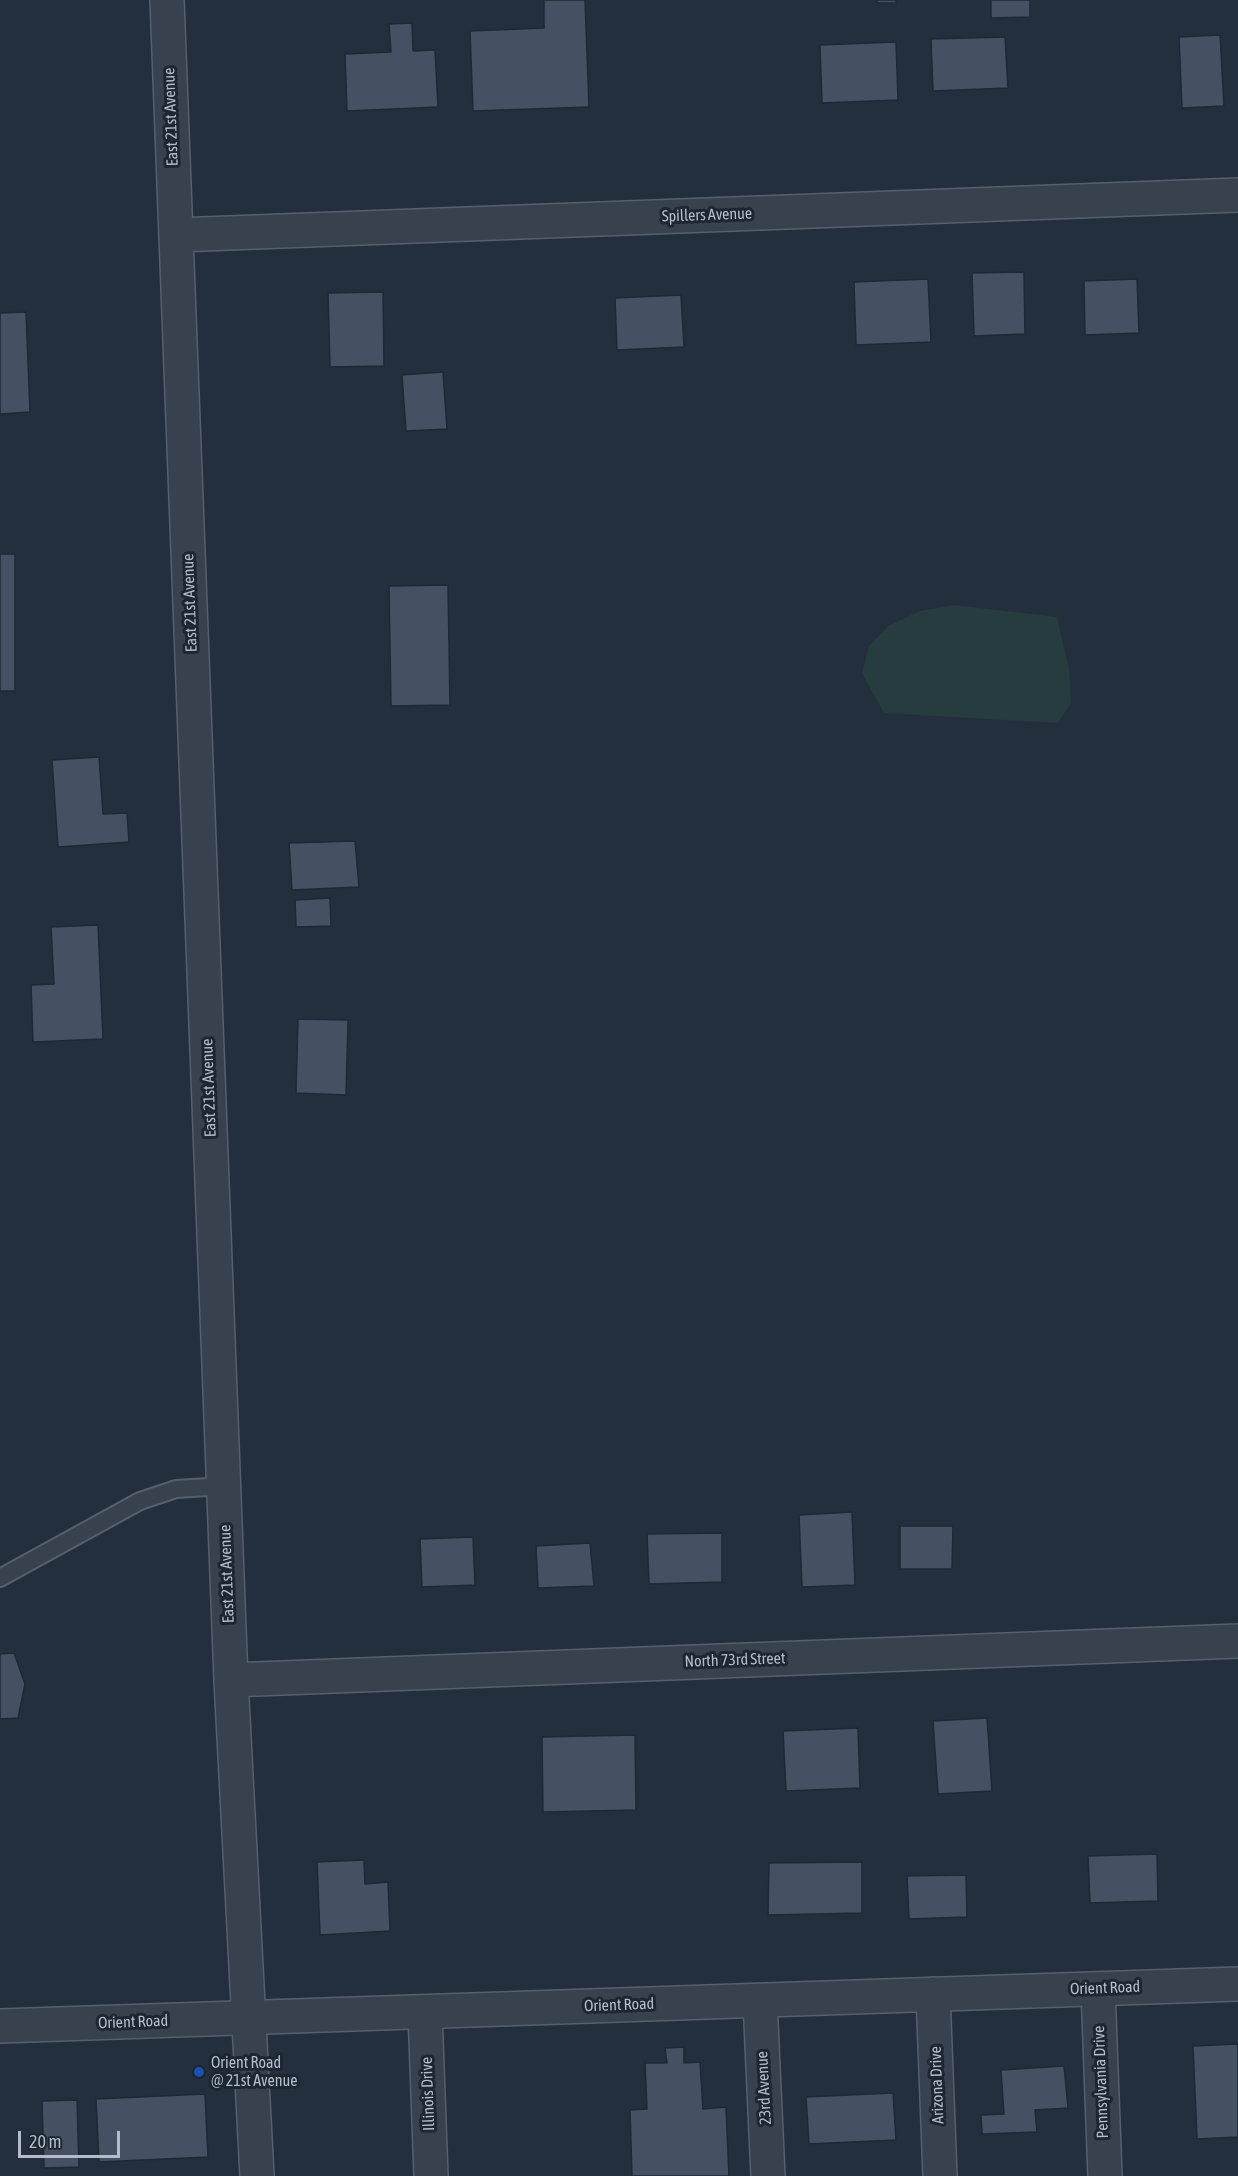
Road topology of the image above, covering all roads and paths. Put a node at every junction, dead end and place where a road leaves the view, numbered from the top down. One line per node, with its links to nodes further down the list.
1 (166, 0): 3 (street, East 21st Avenue)
2 (1238, 195): 3 (street, Spillers Avenue)
3 (176, 235): 4 (street, East 21st Avenue)
4 (224, 1486): 5 (lane); 7 (street, East 21st Avenue)
5 (0, 1578)
6 (1238, 1641): 7 (street, North 73rd Street)
7 (231, 1680): 13 (street, East 21st Avenue)
8 (1238, 1984): 9 (street, Orient Road)
9 (1098, 1989): 10 (street, Orient Road); 19 (street, Pennsylvania Drive)
10 (933, 1995): 11 (street, Orient Road); 18 (street, Arizona Drive)
11 (760, 2001): 12 (street, Orient Road); 17 (street, 23rd Avenue)
12 (424, 2012): 13 (street, Orient Road); 16 (street, Illinois Drive)
13 (250, 2018): 14 (street, Orient Road); 15 (street, East 21st Avenue)
14 (0, 2026)
15 (257, 2176)
16 (431, 2176)
17 (768, 2176)
18 (940, 2176)
19 (1105, 2176)

